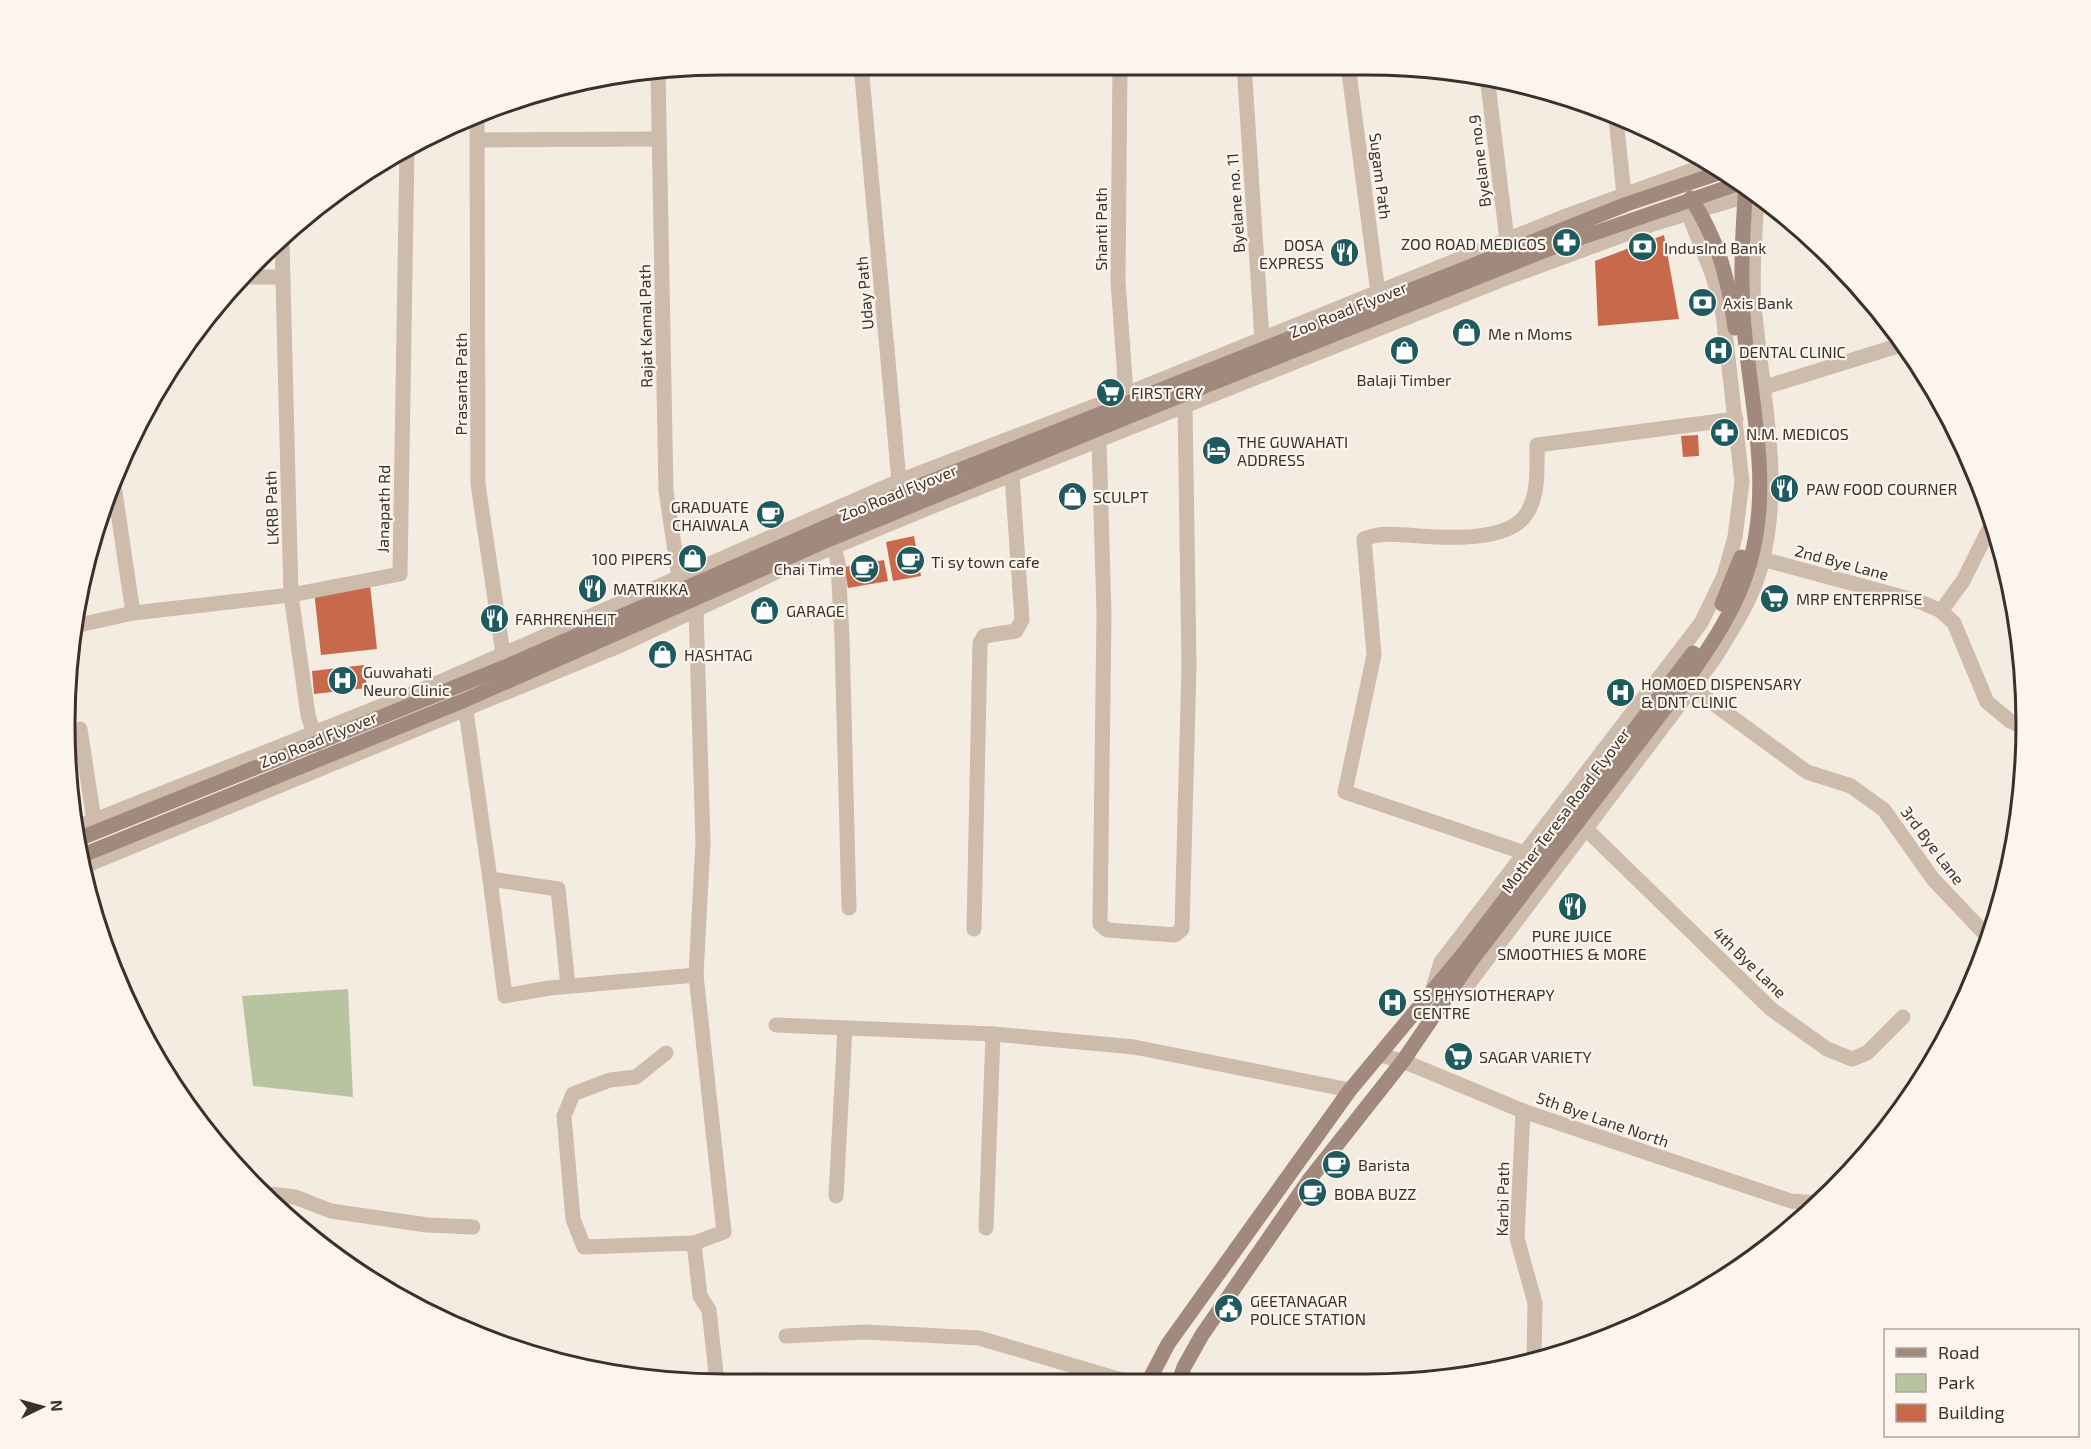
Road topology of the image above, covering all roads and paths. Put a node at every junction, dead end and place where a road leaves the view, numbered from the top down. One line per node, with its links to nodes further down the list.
1 (862, 75): 34 (street, Uday Path)
2 (1120, 75): 29 (street, Shanti Path)
3 (1245, 75): 26 (street, Byelane no. 11)
4 (1349, 75): 25 (street, Sugam Path)
5 (658, 79): 9 (street, Rajat Kamal Path)
6 (1488, 86): 21 (street, Byelane no.9)
7 (477, 123): 10 (street, Prasanta Path)
8 (1617, 125): 16 (street)
9 (659, 139): 10 (street); 40 (street, Rajat Kamal Path)
10 (478, 140): 46 (street, Prasanta Path)
11 (407, 158): 41 (street, Janapath Rd)
12 (1700, 167): 14 (street)
13 (1713, 175): 56 (main road, Zoo Road Flyover, bridge)
14 (1673, 177): 16 (street); 20 (street)
15 (1731, 187): 20 (main road, Zoo Road Flyover, bridge)
16 (1624, 195): 21 (street)
17 (1743, 196): 20 (street)
18 (1745, 197): 64 (main road, Mother Teresa Road Flyover, bridge)
19 (1756, 205): 28 (street)
20 (1690, 206): 30 (street); 31 (street); 57 (main road, Zoo Road Flyover, bridge); 64 (main road, Mother Teresa Road Flyover, bridge)
21 (1507, 240): 25 (street)
22 (282, 249): 24 (street, LKRB Path)
23 (254, 277): 24 (street)
24 (281, 277): 41 (street, LKRB Path)
25 (1378, 293): 26 (street)
26 (1262, 339): 29 (street)
27 (1895, 347): 28 (street)
28 (1762, 388): 39 (street)
29 (1126, 394): 34 (street)
30 (1185, 405): 32 (street); 32 (street)
31 (1736, 419): 58 (street); 58 (street)
32 (1099, 440): 33 (street)
33 (1012, 475): 36 (street); 62 (street)
34 (899, 481): 36 (street, Uday Path); 40 (street)
35 (116, 498): 44 (street)
36 (902, 519): 38 (street)
37 (1987, 533): 43 (street)
38 (834, 547): 42 (street); 61 (street)
39 (1762, 559): 43 (street, 2nd Bye Lane); 47 (street)
40 (679, 578): 46 (street)
41 (291, 595): 44 (street, Janapath Rd); 51 (street, LKRB Path)
42 (696, 610): 48 (street); 65 (street)
43 (1941, 611): 49 (street)
44 (133, 613): 45 (street, Janapath Rd)
45 (83, 624)
46 (503, 654): 51 (street)
47 (1692, 688): 55 (street); 63 (street, 3rd Bye Lane)
48 (466, 711): 52 (street); 60 (street)
49 (2016, 723)
50 (80, 729): 53 (street)
51 (314, 734): 52 (street, LKRB Path); 53 (street)
52 (326, 769): 59 (street)
53 (94, 820): 54 (street)
54 (83, 825)
55 (1586, 829): 67 (street); 68 (street, 4th Bye Lane)
56 (85, 836)
57 (88, 853)
58 (1525, 853): 67 (street)
59 (90, 864)
60 (490, 879): 66 (street); 66 (street)
61 (849, 908)
62 (974, 929)
63 (1983, 931)
64 (1467, 957): 67 (main road, Mother Teresa Road Flyover)
65 (696, 975): 66 (street); 82 (street)
66 (568, 986)
67 (1439, 994): 73 (main road); 74 (main road)
68 (1903, 1017)
69 (776, 1024): 70 (street)
70 (845, 1028): 71 (street); 78 (street)
71 (993, 1034): 75 (street); 81 (street)
72 (666, 1053): 82 (street)
73 (1380, 1055): 74 (street, 5th Bye Lane North); 75 (main road)
74 (1403, 1061): 76 (street, 5th Bye Lane North); 88 (main road)
75 (1350, 1090): 87 (main road)
76 (1524, 1111): 79 (street, 5th Bye Lane North); 84 (street, Karbi Path)
77 (277, 1195): 80 (street)
78 (836, 1196)
79 (1807, 1202)
80 (473, 1227)
81 (986, 1228)
82 (694, 1243): 85 (street)
83 (786, 1336): 86 (street)
84 (1534, 1352)
85 (716, 1374)
86 (1101, 1374)
87 (1152, 1374)
88 (1182, 1374)

